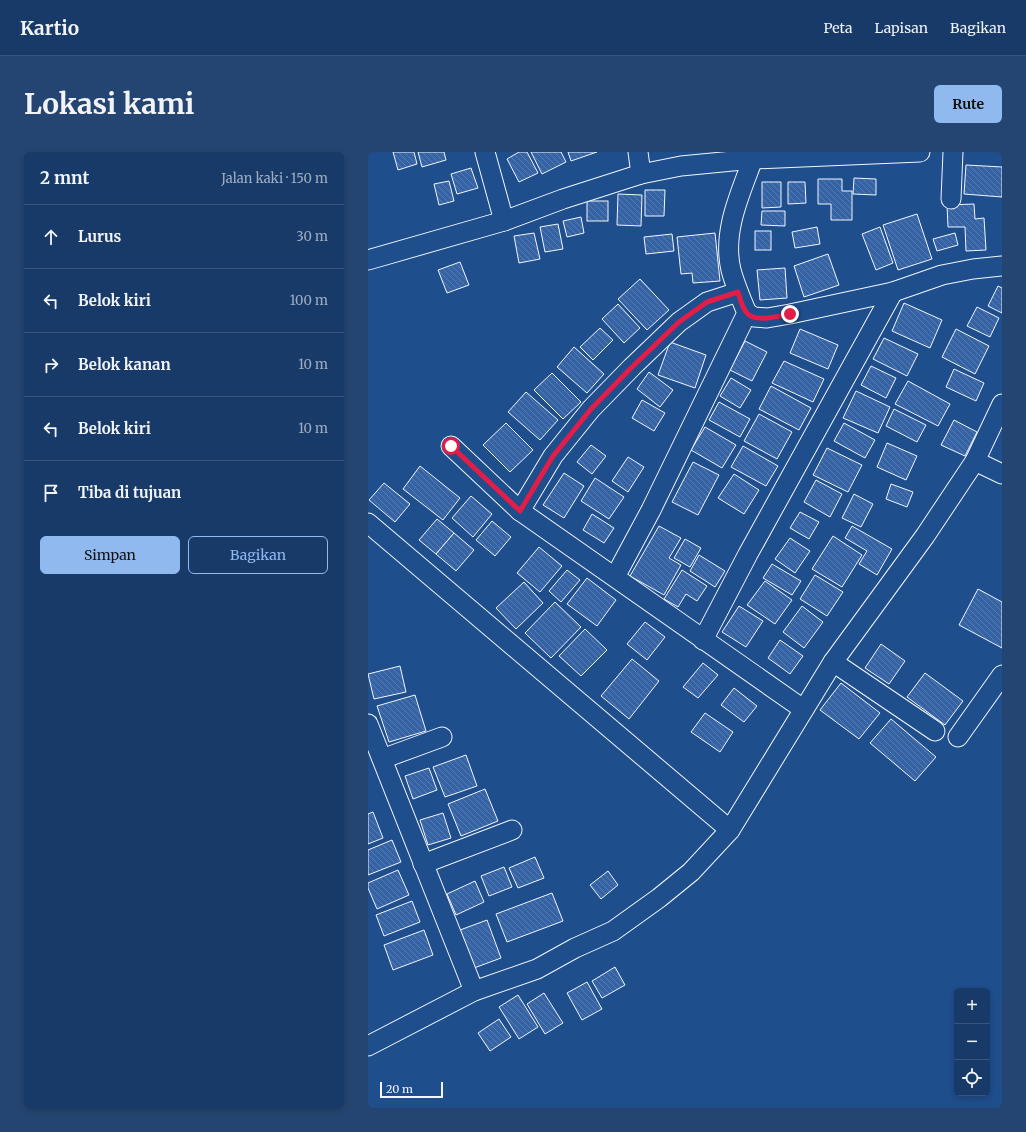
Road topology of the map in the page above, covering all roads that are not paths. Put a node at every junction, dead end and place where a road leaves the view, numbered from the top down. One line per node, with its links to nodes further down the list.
1 (485, 152): 8 (street)
2 (638, 152): 6 (street)
3 (920, 152): 5 (street)
4 (954, 152): 7 (street)
5 (753, 156): 6 (street); 11 (street)
6 (641, 174): 8 (street)
7 (951, 199)
8 (504, 221): 9 (street)
9 (368, 260)
10 (1002, 266): 12 (street)
11 (738, 292): 13 (street); 18 (street)
12 (893, 292): 13 (street); 21 (street)
13 (747, 313): 20 (street)
14 (1002, 404): 16 (street)
15 (451, 446): 18 (street)
16 (975, 461): 17 (street); 22 (street)
17 (1002, 474)
18 (520, 511): 20 (street)
19 (368, 523): 31 (street)
20 (615, 577): 21 (street)
21 (703, 640): 24 (street)
22 (833, 662): 24 (street); 26 (street)
23 (1002, 675): 28 (street)
24 (803, 709): 31 (street)
25 (368, 724): 29 (street)
26 (935, 731)
27 (442, 737): 29 (street)
28 (958, 737)
29 (382, 759): 32 (street)
30 (512, 830): 32 (street)
31 (730, 830): 33 (street)
32 (424, 864): 33 (street)
33 (474, 991): 34 (street)
34 (368, 1046)

